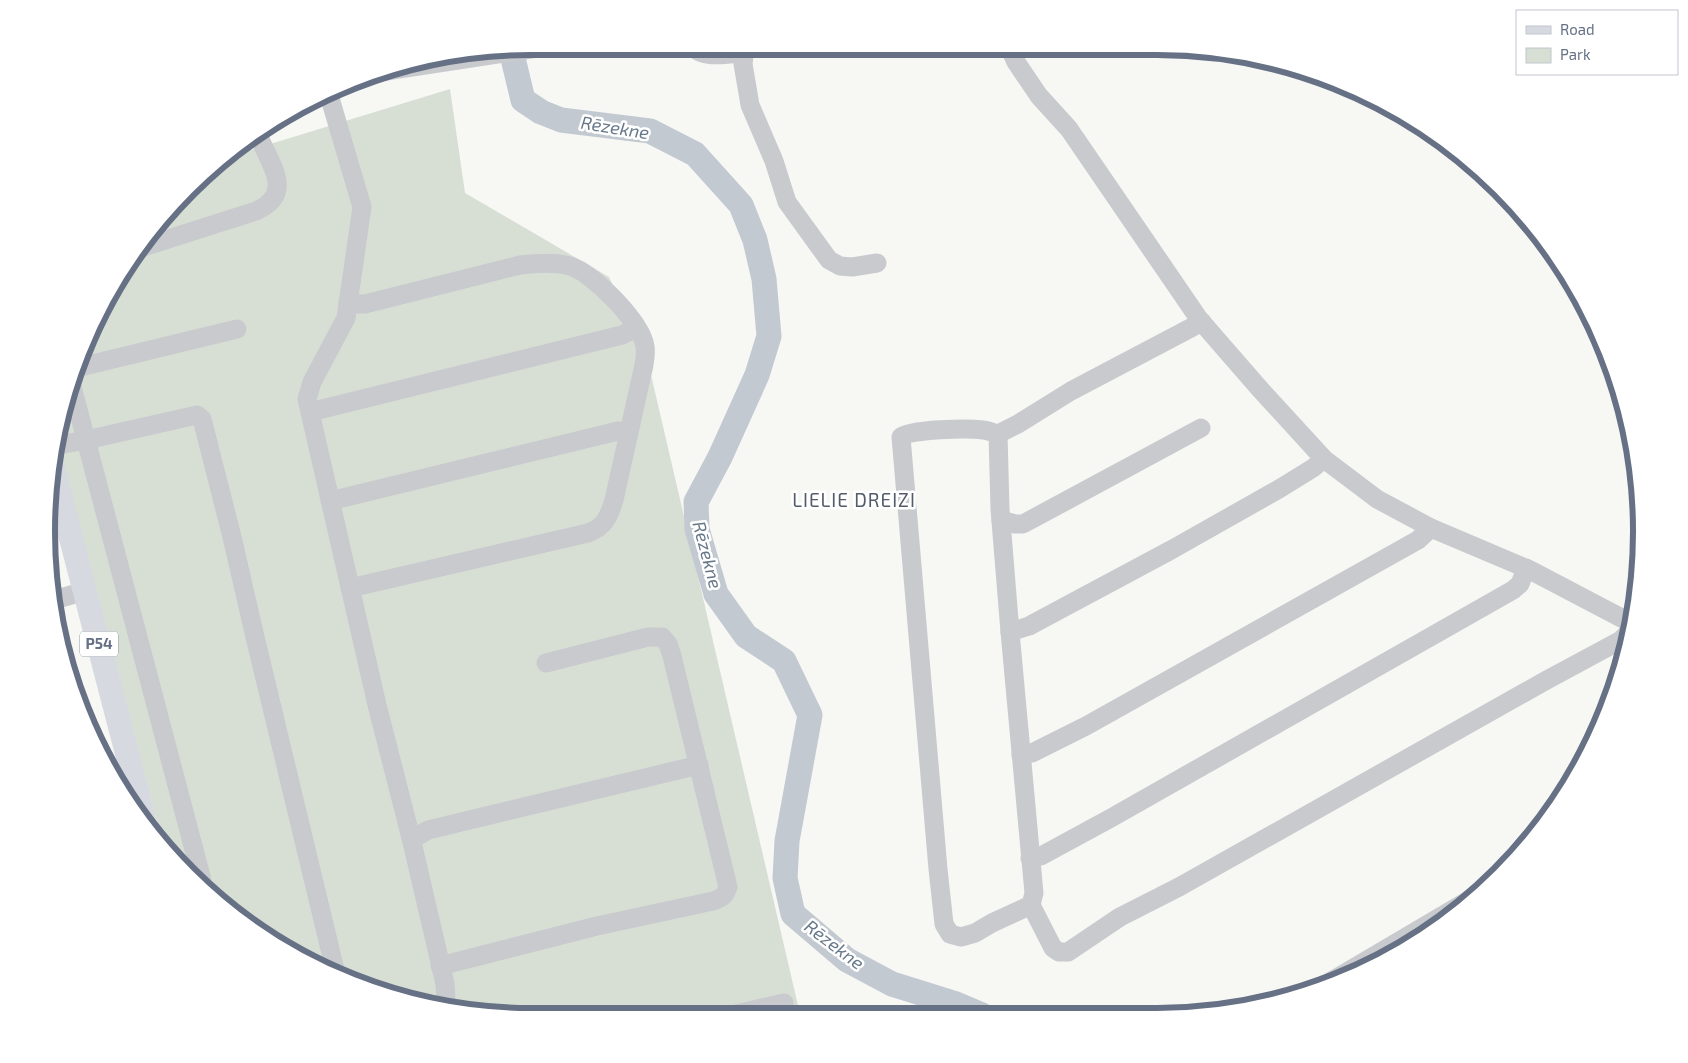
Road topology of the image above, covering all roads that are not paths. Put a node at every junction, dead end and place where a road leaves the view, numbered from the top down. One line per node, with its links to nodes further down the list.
1 (744, 55): 6 (street)
2 (1013, 55): 8 (street)
3 (330, 100): 7 (street)
4 (261, 139): 5 (street)
5 (150, 245)
6 (877, 263)
7 (348, 302): 9 (street); 13 (street)
8 (1202, 322): 16 (street); 19 (street)
9 (636, 328): 13 (street); 15 (street)
10 (237, 330): 11 (street)
11 (85, 366)
12 (75, 396): 17 (street)
13 (310, 412): 21 (street)
14 (1201, 428): 22 (street)
15 (629, 431): 21 (street); 25 (street)
16 (998, 434): 22 (street); 38 (street)
17 (86, 440): 18 (street); 37 (street); 41 (street)
18 (63, 444)
19 (1324, 459): 23 (street); 29 (street)
20 (58, 483): 26 (main road, P54)
21 (330, 501): 25 (street)
22 (1001, 520): 29 (street)
23 (1431, 528): 24 (street); 32 (street)
24 (1526, 568): 28 (street); 36 (street)
25 (350, 588): 35 (street)
26 (85, 591): 27 (street); 34 (main road, P54)
27 (60, 598)
28 (1625, 620)
29 (1010, 632): 32 (street)
30 (1620, 640): 38 (street)
31 (546, 663): 33 (street)
32 (1021, 754): 36 (street)
33 (699, 765): 35 (street); 42 (street)
34 (140, 804)
35 (411, 838): 42 (street)
36 (1030, 858): 38 (street)
37 (200, 873)
38 (1031, 905)
39 (1409, 936): 40 (street)
40 (1389, 947)
41 (334, 965)
42 (440, 966): 43 (street)
43 (446, 1000)
44 (784, 1003): 45 (street)
45 (762, 1008)

